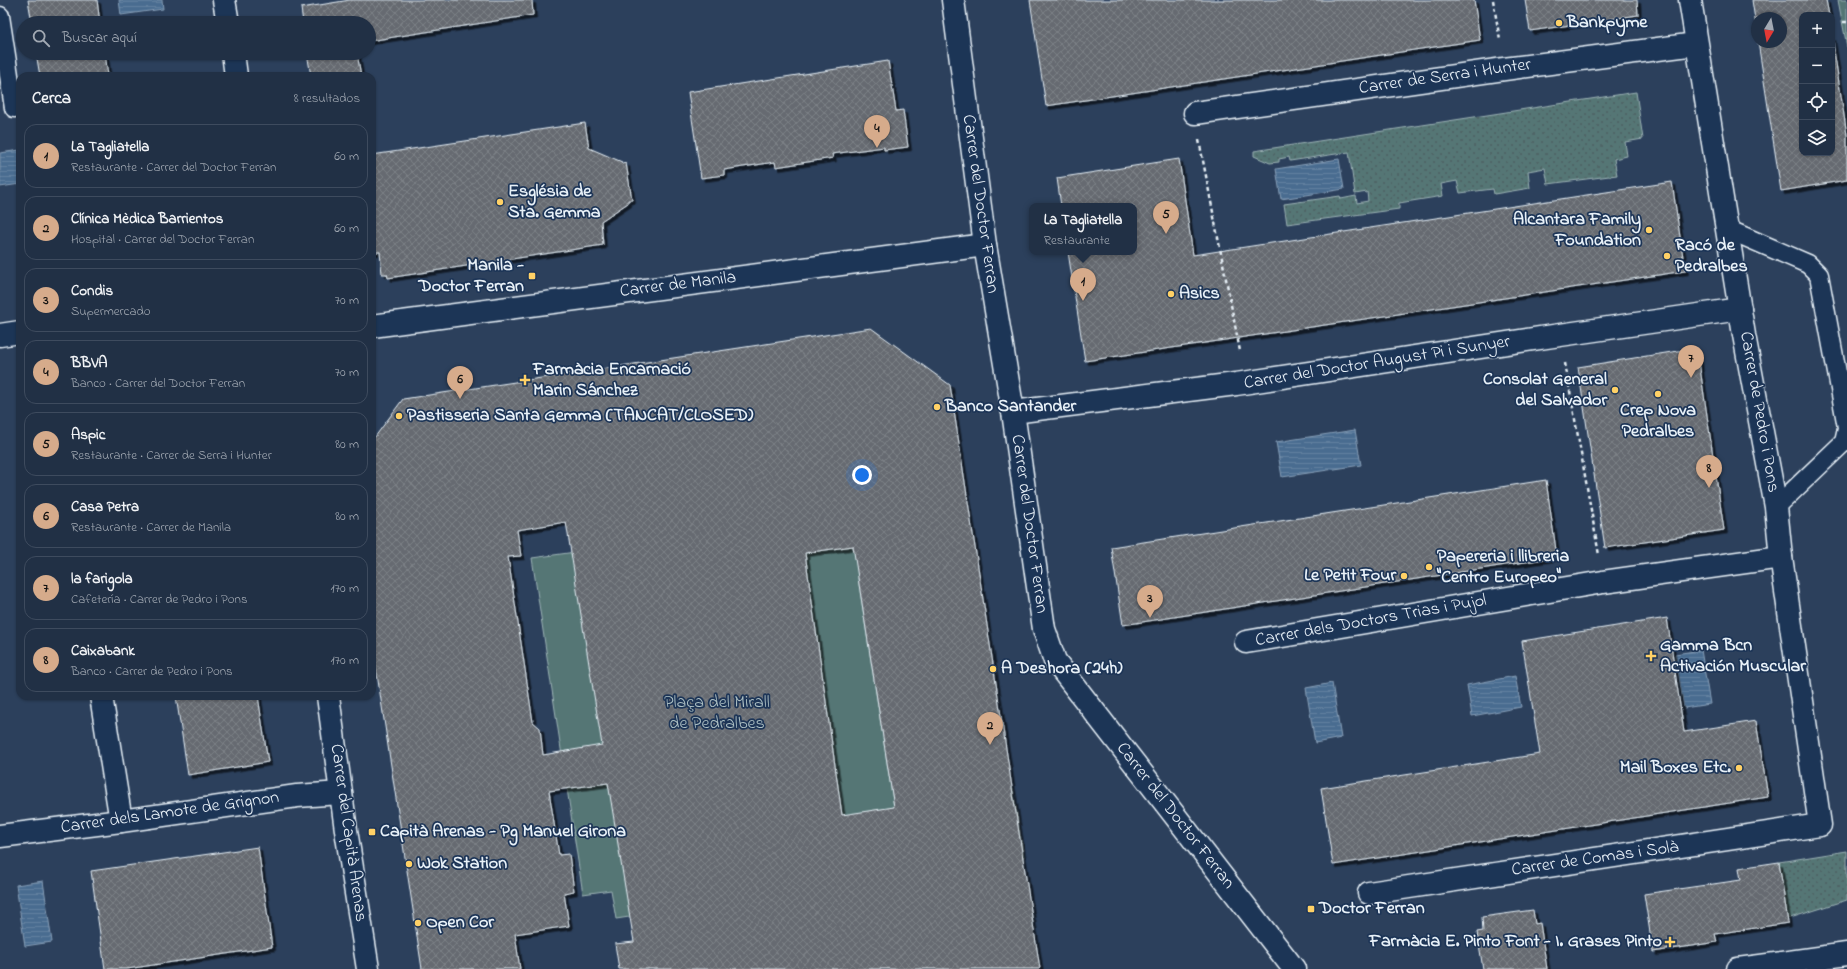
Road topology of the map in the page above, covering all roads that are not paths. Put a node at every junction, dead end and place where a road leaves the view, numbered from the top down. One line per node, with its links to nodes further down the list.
1 (224, 0): 5 (street)
2 (952, 0): 12 (street, Carrer del Doctor Ferran)
3 (1690, 0): 6 (street, Carrer de Pedro i Pons)
4 (0, 16): 9 (lane)
5 (227, 16)
6 (1696, 44): 10 (street, Carrer de Serra i Hunter); 11 (street, Carrer de Pedro i Pons)
7 (234, 60): 8 (street)
8 (235, 72)
9 (11, 108)
10 (1195, 112)
11 (1727, 230): 13 (street, Carrer de Pedro i Pons); 18 (lane)
12 (985, 245): 14 (street, Carrer de Manila); 17 (street, Carrer del Doctor Ferran)
13 (1740, 309): 17 (street, Carrer del Doctor August Pi i Sunyer); 19 (street, Carrer de Pedro i Pons)
14 (376, 325)
15 (16, 333): 16 (street)
16 (0, 335)
17 (1013, 412): 31 (street, Carrer del Doctor Ferran)
18 (1847, 428): 19 (lane)
19 (1776, 508): 20 (street, Carrer de Pedro i Pons)
20 (1781, 557): 21 (street, Carrer dels Doctors Trias i Pujol); 26 (street, Carrer de Pedro i Pons)
21 (1246, 642)
22 (102, 700): 25 (street)
23 (329, 700): 24 (street, Carrer del Capità Arenas)
24 (341, 793): 25 (street, Carrer dels Lamote de Grignon); 30 (street, Carrer del Capità Arenas)
25 (121, 821): 27 (street, Carrer dels Lamote de Grignon)
26 (1820, 825): 28 (street, Carrer de Comas i Solà)
27 (0, 836)
28 (1369, 893)
29 (1838, 960): 32 (street)
30 (368, 969)
31 (1294, 969)
32 (1738, 969)

